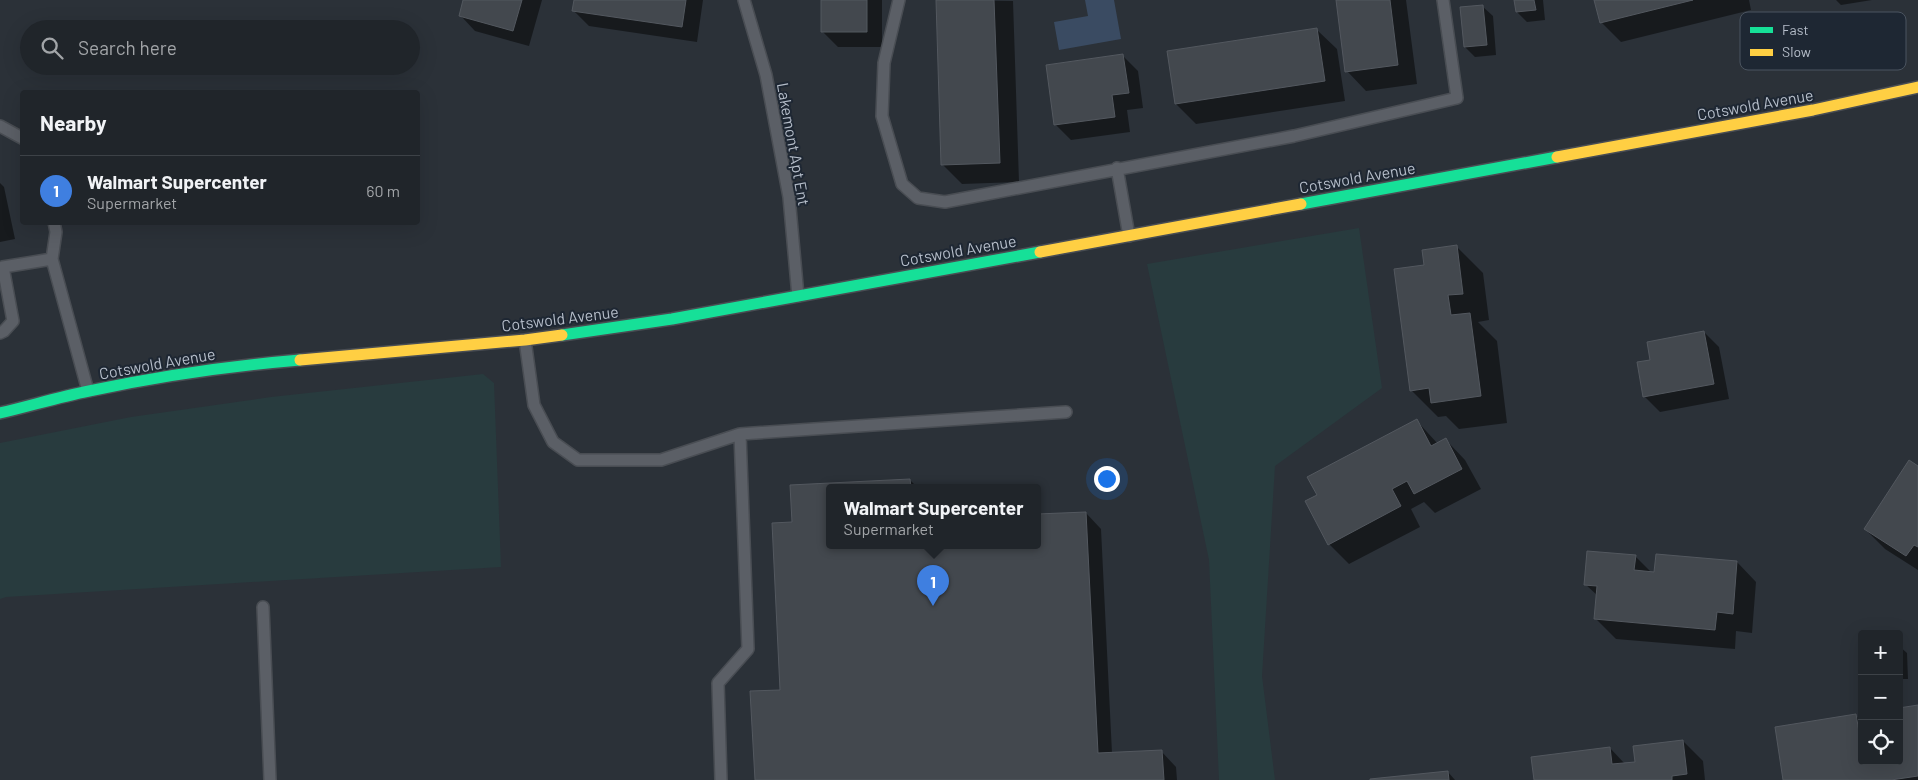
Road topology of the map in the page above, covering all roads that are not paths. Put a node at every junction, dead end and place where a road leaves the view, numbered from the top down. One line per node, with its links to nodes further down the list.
1 (744, 0): 12 (lane, Lakemont Apt Ent)
2 (899, 0): 7 (lane)
3 (1444, 0): 7 (lane)
4 (1918, 88): 9 (street, Cotswold Avenue)
5 (0, 126): 6 (lane)
6 (20, 137)
7 (1117, 168): 9 (lane)
8 (55, 225): 10 (lane)
9 (1129, 236): 12 (street, Cotswold Avenue)
10 (52, 259): 11 (lane); 15 (lane)
11 (2, 267): 13 (lane)
12 (798, 296): 14 (street, Cotswold Avenue)
13 (0, 333)
14 (525, 340): 15 (street, Cotswold Avenue); 18 (lane)
15 (88, 391): 17 (street, Cotswold Avenue)
16 (1066, 412): 18 (lane)
17 (0, 413)
18 (740, 434): 21 (lane)
19 (263, 607): 20 (lane)
20 (270, 780)
21 (721, 780)

